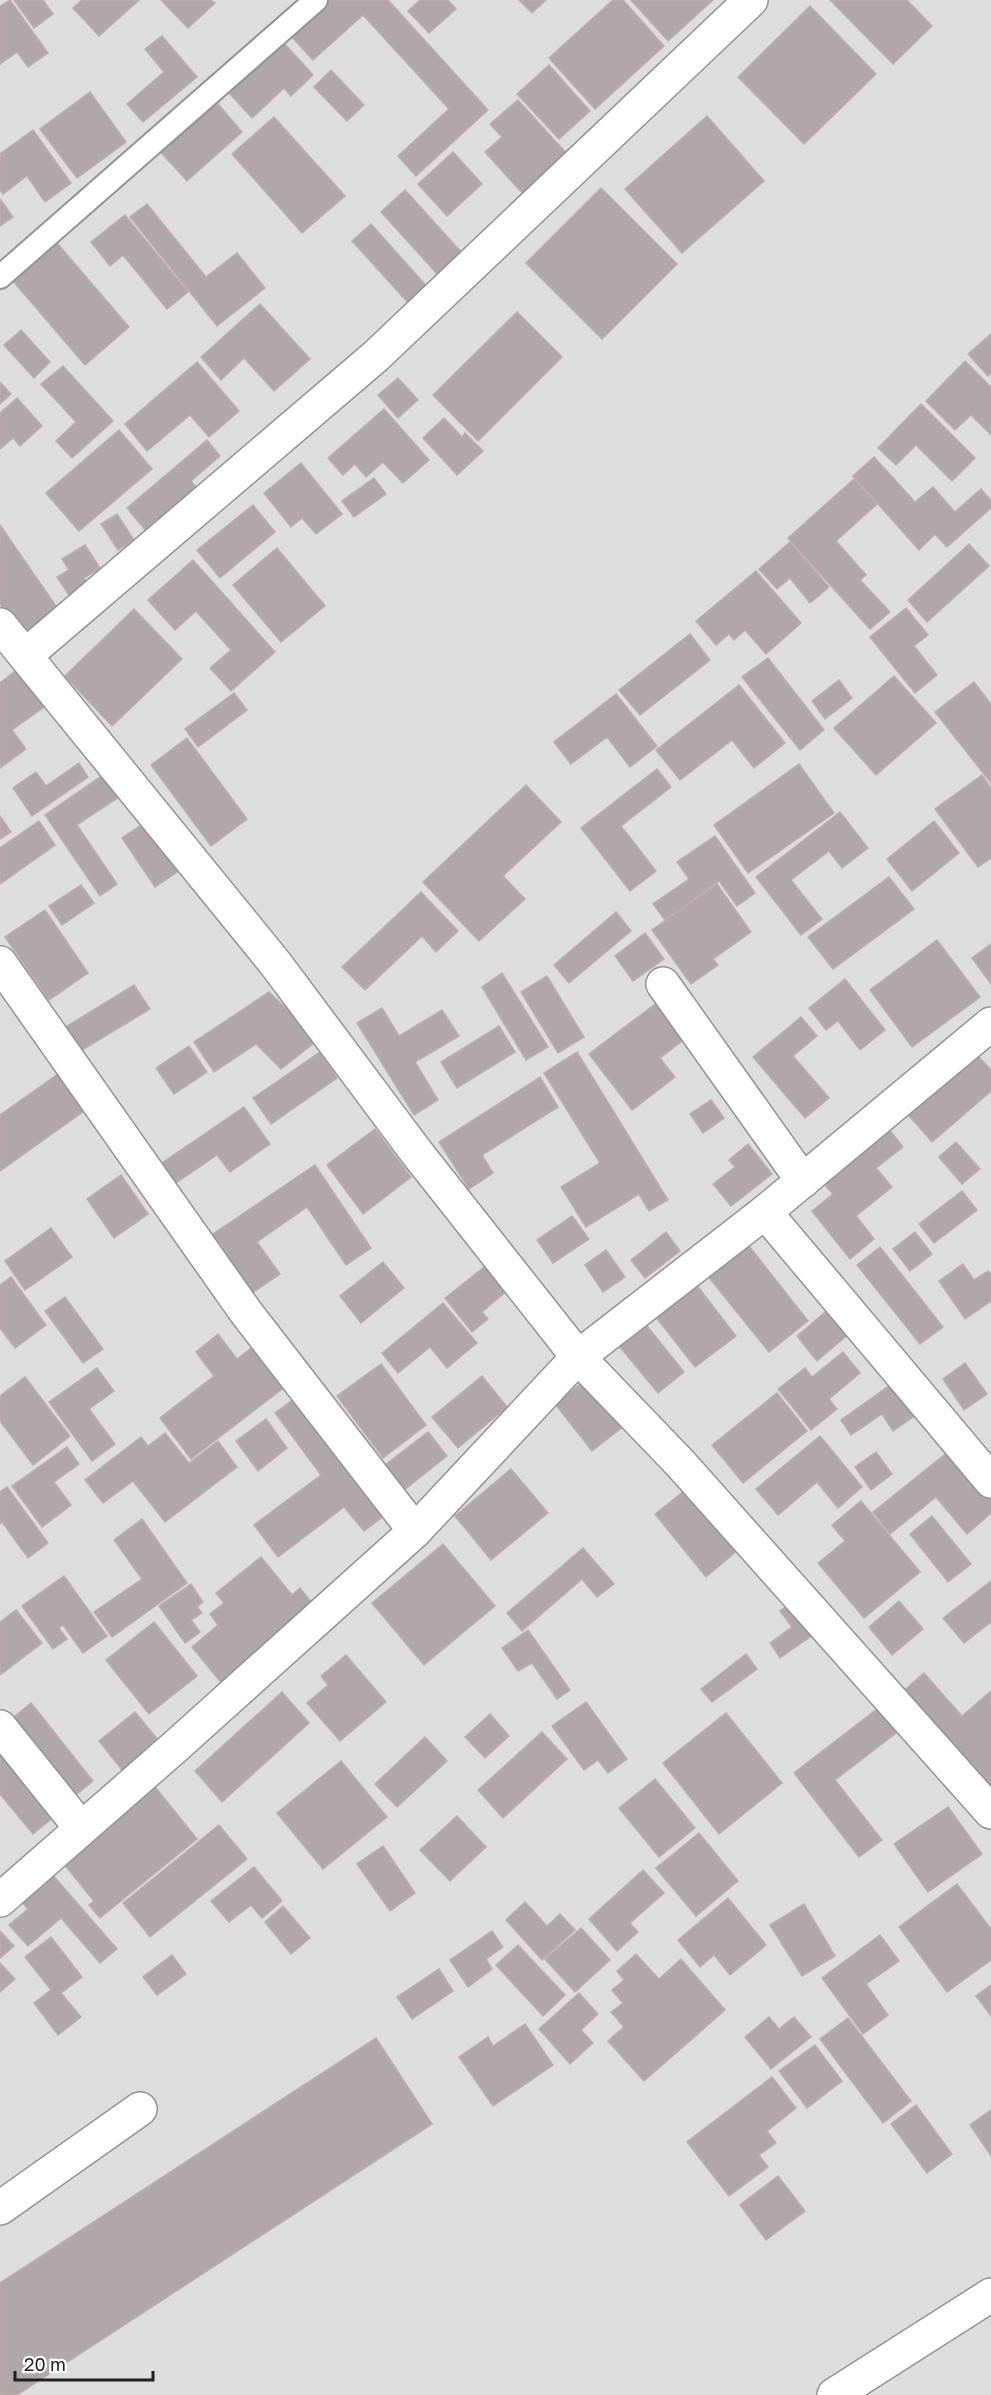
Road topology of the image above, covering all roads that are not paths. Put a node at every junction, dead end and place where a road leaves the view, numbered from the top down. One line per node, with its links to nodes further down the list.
1 (316, 0): 3 (lane)
2 (751, 0): 5 (street)
3 (0, 277)
4 (0, 625): 5 (street)
5 (26, 655): 11 (street)
6 (0, 963): 13 (street)
7 (663, 984): 9 (street)
8 (988, 1032): 9 (street)
9 (803, 1181): 10 (street)
10 (765, 1212): 11 (street); 12 (street)
11 (578, 1357): 13 (street); 15 (street)
12 (991, 1481)
13 (415, 1531): 16 (street)
14 (0, 1727): 16 (street)
15 (991, 1812)
16 (81, 1828): 17 (street)
17 (0, 1900)
18 (140, 2109): 19 (street)
19 (0, 2208)
20 (991, 2295): 21 (street)
21 (834, 2395)

